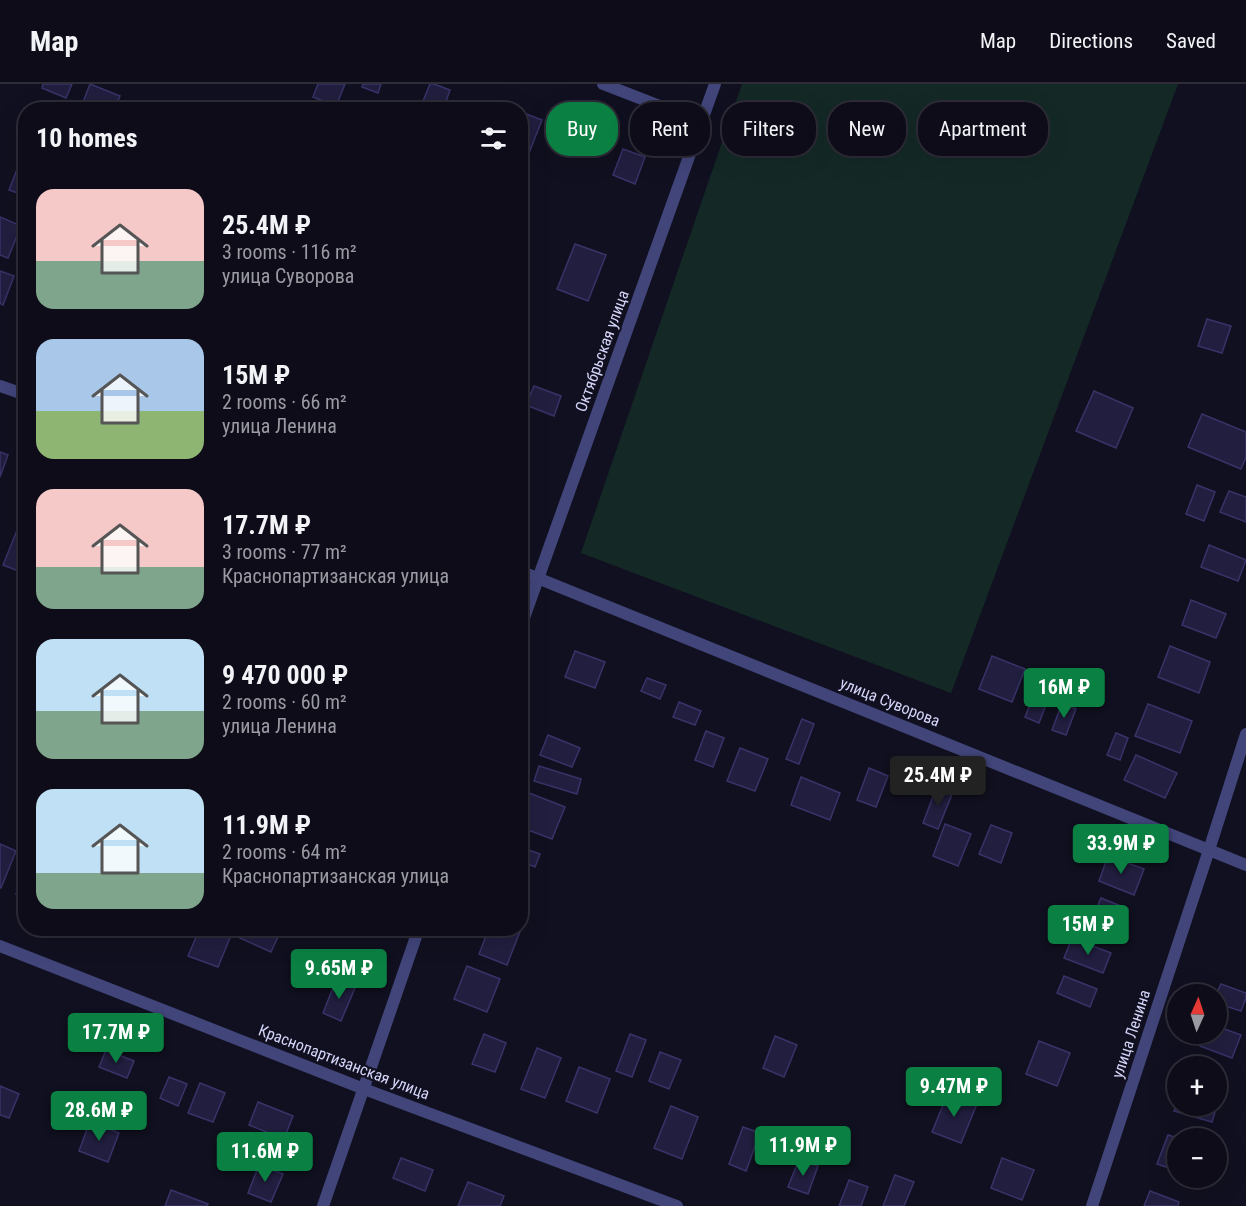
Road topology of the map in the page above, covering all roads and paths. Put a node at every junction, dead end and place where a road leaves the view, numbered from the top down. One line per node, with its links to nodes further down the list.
1 (603, 84): 3 (street)
2 (715, 84): 4 (street, Октябрьская улица)
3 (649, 102)
4 (708, 102)
5 (689, 156): 9 (street, Октябрьская улица)
6 (0, 386): 7 (street)
7 (18, 392)
8 (528, 574): 9 (street, улица Суворова)
9 (538, 578): 10 (street, Октябрьская улица); 12 (street, улица Суворова)
10 (528, 606)
11 (1246, 734): 12 (street, улица Ленина)
12 (1209, 849): 13 (street, улица Суворова); 19 (street, улица Ленина)
13 (1246, 865)
14 (416, 936): 16 (street)
15 (0, 946): 16 (street, Краснопартизанская улица)
16 (364, 1089): 17 (street); 18 (street, Краснопартизанская улица)
17 (323, 1206)
18 (677, 1206)
19 (1092, 1206)

